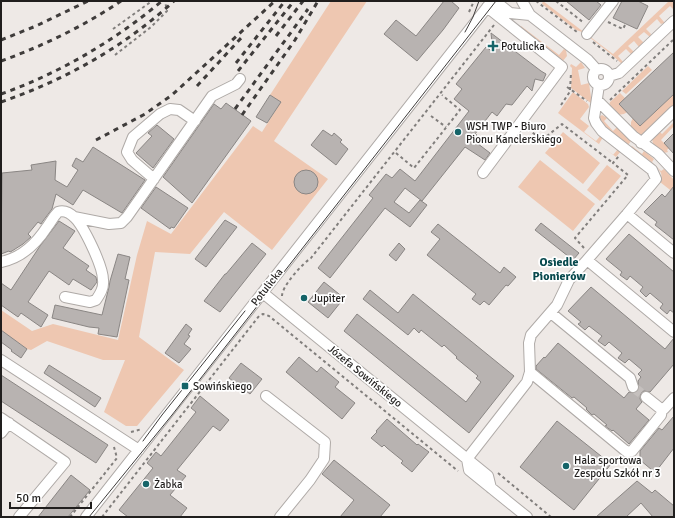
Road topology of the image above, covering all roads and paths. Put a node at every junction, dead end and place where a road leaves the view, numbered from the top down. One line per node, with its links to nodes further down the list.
1 (152, 1): 12 (path)
2 (165, 1): 15 (path)
3 (522, 1): 7 (street)
4 (556, 1): 13 (path)
5 (613, 1): 9 (street)
6 (488, 5): 7 (street); 8 (street); 42 (street, Potulicka)
7 (530, 15): 16 (street)
8 (500, 17): 35 (street); 44 (path)
9 (600, 18): 11 (path); 13 (street)
10 (674, 21): 17 (street)
11 (626, 23)
12 (113, 29)
13 (589, 31)
14 (674, 39): 23 (path)
15 (115, 55)
16 (597, 70): 17 (street); 19 (street)
17 (609, 76): 19 (street)
18 (240, 79): 27 (street)
19 (599, 85): 23 (street)
20 (567, 87): 21 (path)
21 (571, 90): 23 (path); 24 (path)
22 (442, 94): 28 (path)
23 (597, 103): 30 (street); 31 (street)
24 (561, 105)
25 (674, 112): 30 (street)
26 (431, 116): 28 (path)
27 (195, 121): 36 (street); 36 (street)
28 (446, 128): 32 (path)
29 (535, 134): 33 (path)
30 (641, 143): 34 (street)
31 (625, 149): 33 (path); 37 (street)
32 (396, 153)
33 (613, 163): 40 (path)
34 (674, 171)
35 (483, 173)
36 (154, 179): 38 (street)
37 (627, 214): 39 (street); 40 (street)
38 (74, 217): 41 (street); 43 (street)
39 (674, 253)
40 (590, 257): 45 (street); 46 (street)
41 (1, 262)
42 (263, 293): 57 (street, Potulicka); 58 (street, Józefa Sowińskiego)
43 (65, 297)
44 (284, 299)
45 (551, 312): 48 (street); 49 (street)
46 (674, 332)
47 (1, 360): 57 (street)
48 (530, 372): 53 (street); 58 (street)
49 (633, 387)
50 (266, 396): 64 (street)
51 (646, 397): 53 (street)
52 (674, 398): 53 (street)
53 (662, 409)
54 (5, 420): 55 (street); 60 (street)
55 (1, 433)
56 (115, 448): 61 (path)
57 (139, 450): 62 (street, Potulicka)
58 (467, 459): 65 (street, Józefa Sowińskiego)
59 (464, 476): 63 (path)
60 (19, 517)
61 (70, 517)
62 (86, 517)
63 (102, 517)
64 (280, 517)
65 (527, 517)

